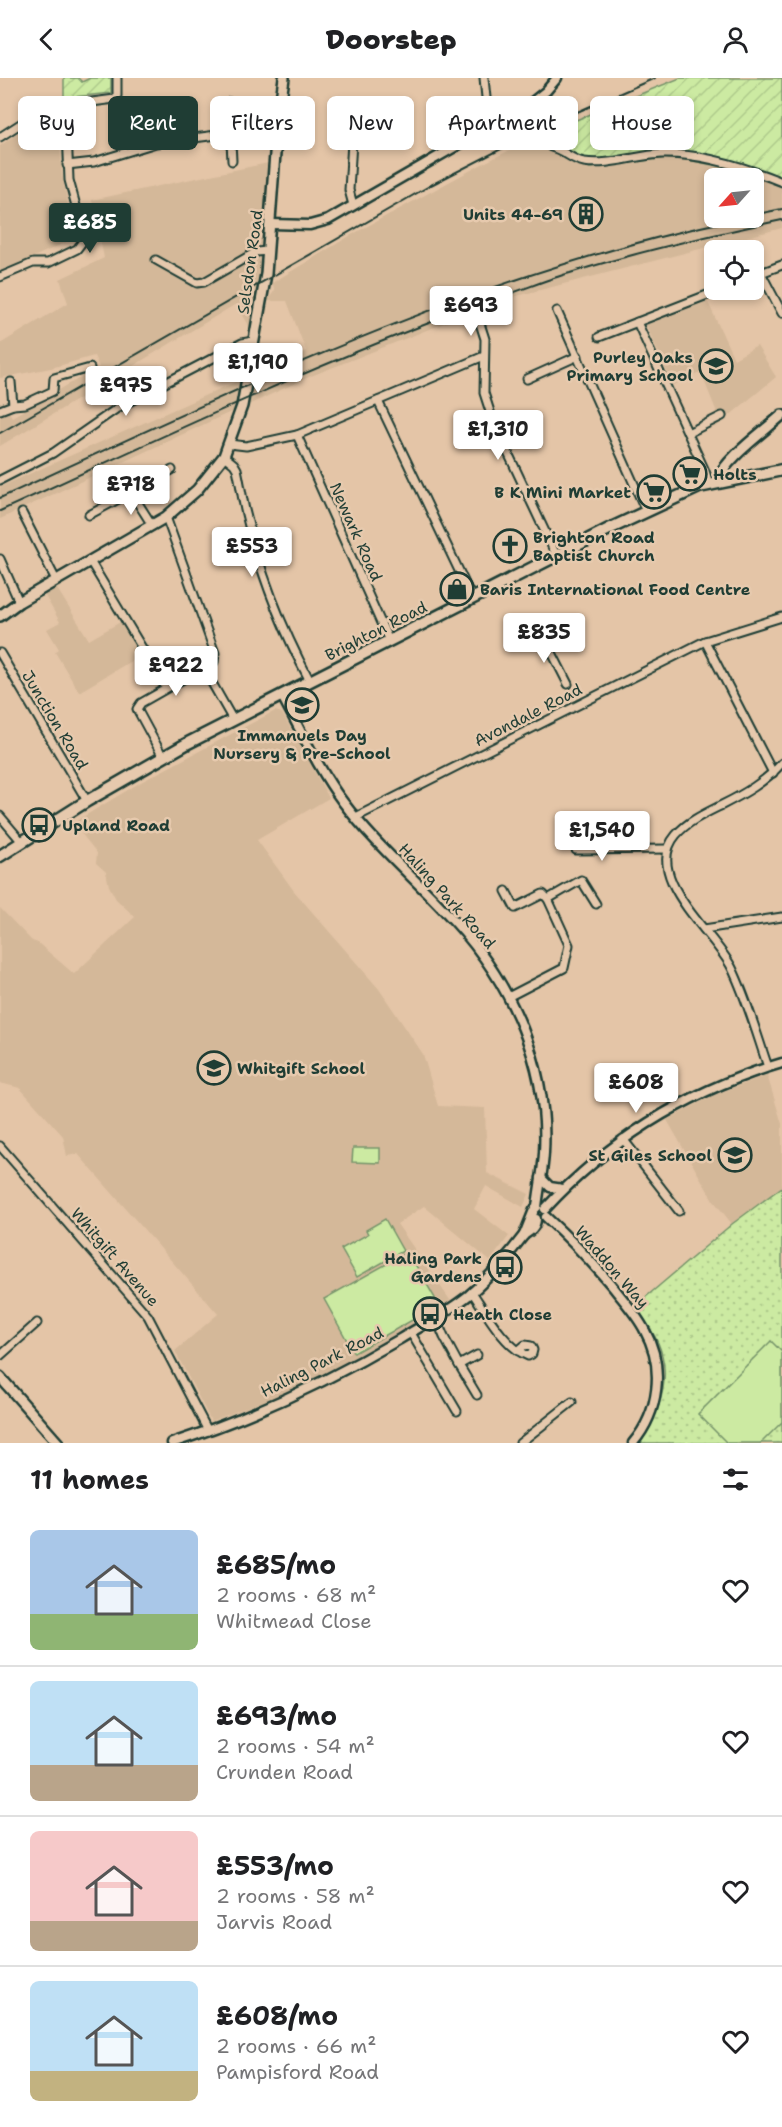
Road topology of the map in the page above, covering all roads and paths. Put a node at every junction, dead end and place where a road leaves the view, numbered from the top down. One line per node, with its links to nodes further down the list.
1 (117, 78): 8 (street)
2 (284, 78): 5 (main road, Selsdon Road)
3 (484, 78): 6 (street)
4 (557, 78): 7 (street)
5 (281, 96)
6 (486, 96)
7 (540, 96)
8 (96, 102)
9 (18, 126): 11 (street)
10 (210, 136): 19 (street)
11 (0, 137)
12 (68, 150): 19 (street)
13 (232, 150): 18 (street)
14 (276, 150): 22 (main road, Selsdon Road)
15 (351, 150): 21 (street)
16 (449, 150): 21 (street)
17 (561, 150): 20 (street)
18 (232, 161)
19 (68, 165): 27 (street)
20 (782, 182)
21 (353, 205): 22 (street)
22 (271, 224): 23 (main road, Selsdon Road)
23 (268, 251): 24 (street); 35 (main road, Selsdon Road)
24 (156, 260)
25 (782, 265): 26 (street)
26 (764, 272)
27 (0, 277)
28 (764, 279): 31 (street)
29 (704, 296): 33 (street)
30 (557, 311): 37 (street)
31 (782, 313)
32 (477, 314): 36 (street)
33 (637, 322): 34 (street); 46 (street)
34 (599, 337)
35 (253, 341): 48 (main road, Selsdon Road); 53 (street)
36 (484, 356): 41 (street); 62 (street)
37 (578, 356): 39 (street); 57 (street)
38 (90, 369): 42 (street)
39 (527, 380)
40 (11, 382): 42 (street)
41 (378, 401): 47 (street); 66 (street)
42 (13, 405): 43 (street)
43 (0, 410)
44 (782, 415): 50 (main road)
45 (722, 416): 46 (street)
46 (688, 433): 55 (street)
47 (297, 435): 48 (street); 71 (street, Newark Road)
48 (229, 444): 49 (main road, Selsdon Road)
49 (224, 456): 60 (main road, Selsdon Road); 75 (street)
50 (732, 459): 54 (main road); 55 (main road)
51 (172, 470): 56 (street)
52 (782, 470): 54 (main road, Brighton Road)
53 (0, 480)
54 (732, 480): 55 (main road, Brighton Road)
55 (712, 483): 57 (main road, Brighton Road)
56 (131, 492): 59 (street); 61 (street)
57 (646, 511): 62 (main road, Brighton Road)
58 (22, 513): 65 (street)
59 (89, 515)
60 (166, 517): 61 (main road, Selsdon Road); 74 (street)
61 (152, 525): 64 (main road, Selsdon Road)
62 (556, 555): 66 (main road, Brighton Road)
63 (0, 559): 67 (street)
64 (90, 561): 65 (main road, Selsdon Road); 77 (street)
65 (56, 580): 67 (main road, Selsdon Road)
66 (472, 598): 71 (main road, Brighton Road)
67 (19, 602): 68 (main road, Selsdon Road)
68 (0, 616)
69 (782, 617): 72 (street, Avondale Road)
70 (543, 633): 76 (street)
71 (389, 641): 75 (main road, Brighton Road)
72 (705, 641): 82 (street); 85 (street, Avondale Road)
73 (0, 653): 83 (street, Junction Road)
74 (204, 669): 77 (street); 79 (street)
75 (310, 681): 78 (main road, Brighton Road)
76 (568, 684)
77 (166, 688): 80 (street)
78 (282, 696): 79 (main road, Brighton Road); 85 (street, Haling Park Road)
79 (233, 720): 80 (main road, Brighton Road)
80 (163, 757): 83 (main road, Brighton Road)
81 (782, 763): 82 (street)
82 (773, 773): 88 (street)
83 (87, 801): 87 (main road, Brighton Road)
84 (0, 816): 87 (street)
85 (356, 817): 95 (street, Haling Park Road)
86 (577, 831): 88 (street)
87 (22, 842): 89 (main road, Brighton Road)
88 (667, 849): 94 (street)
89 (0, 856)
90 (506, 891): 91 (street)
91 (548, 899): 92 (street); 95 (street)
92 (596, 904)
93 (782, 917): 94 (street)
94 (704, 929): 97 (street)
95 (508, 997): 100 (street, Haling Park Road)
96 (782, 1063): 97 (street)
97 (768, 1067): 98 (street)
98 (623, 1139): 101 (street); 102 (street)
99 (0, 1146): 116 (street, Whitgift Avenue)
100 (541, 1178): 101 (street); 103 (street, Haling Park Road)
101 (563, 1189): 103 (street)
102 (679, 1211)
103 (539, 1213): 104 (street, Haling Park Road); 121 (street, Waddon Way)
104 (472, 1292): 105 (street, Haling Park Road); 108 (street)
105 (436, 1318): 107 (street, Haling Park Road); 111 (street)
106 (37, 1323): 110 (street)
107 (411, 1333): 115 (street); 116 (street, Haling Park Road)
108 (518, 1351)
109 (477, 1354): 111 (street)
110 (0, 1356)
111 (459, 1365): 113 (street)
112 (0, 1377): 118 (main road)
113 (477, 1395)
114 (572, 1402): 120 (street)
115 (458, 1412)
116 (208, 1431): 117 (street, Haling Park Road)
117 (189, 1440): 119 (street, Haling Park Road)
118 (58, 1443)
119 (172, 1443)
120 (520, 1443)
121 (633, 1443)

